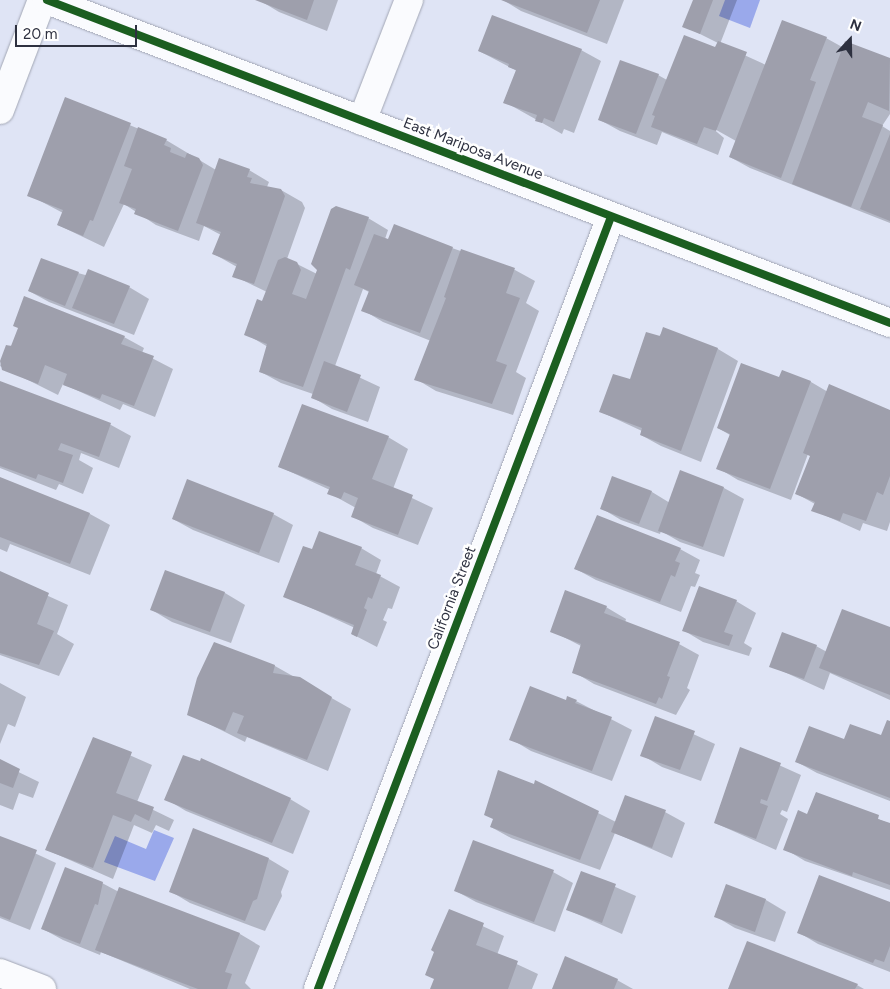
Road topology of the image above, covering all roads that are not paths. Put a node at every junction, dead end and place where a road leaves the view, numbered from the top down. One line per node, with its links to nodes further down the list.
1 (42, 0): 4 (street)
2 (47, 0): 5 (street, East Mariposa Avenue)
3 (409, 0): 5 (street)
4 (0, 110)
5 (362, 121): 6 (street, East Mariposa Avenue)
6 (611, 217): 7 (street, East Mariposa Avenue); 10 (street, California Street)
7 (890, 323)
8 (0, 973): 9 (street)
9 (42, 989)
10 (318, 989)

